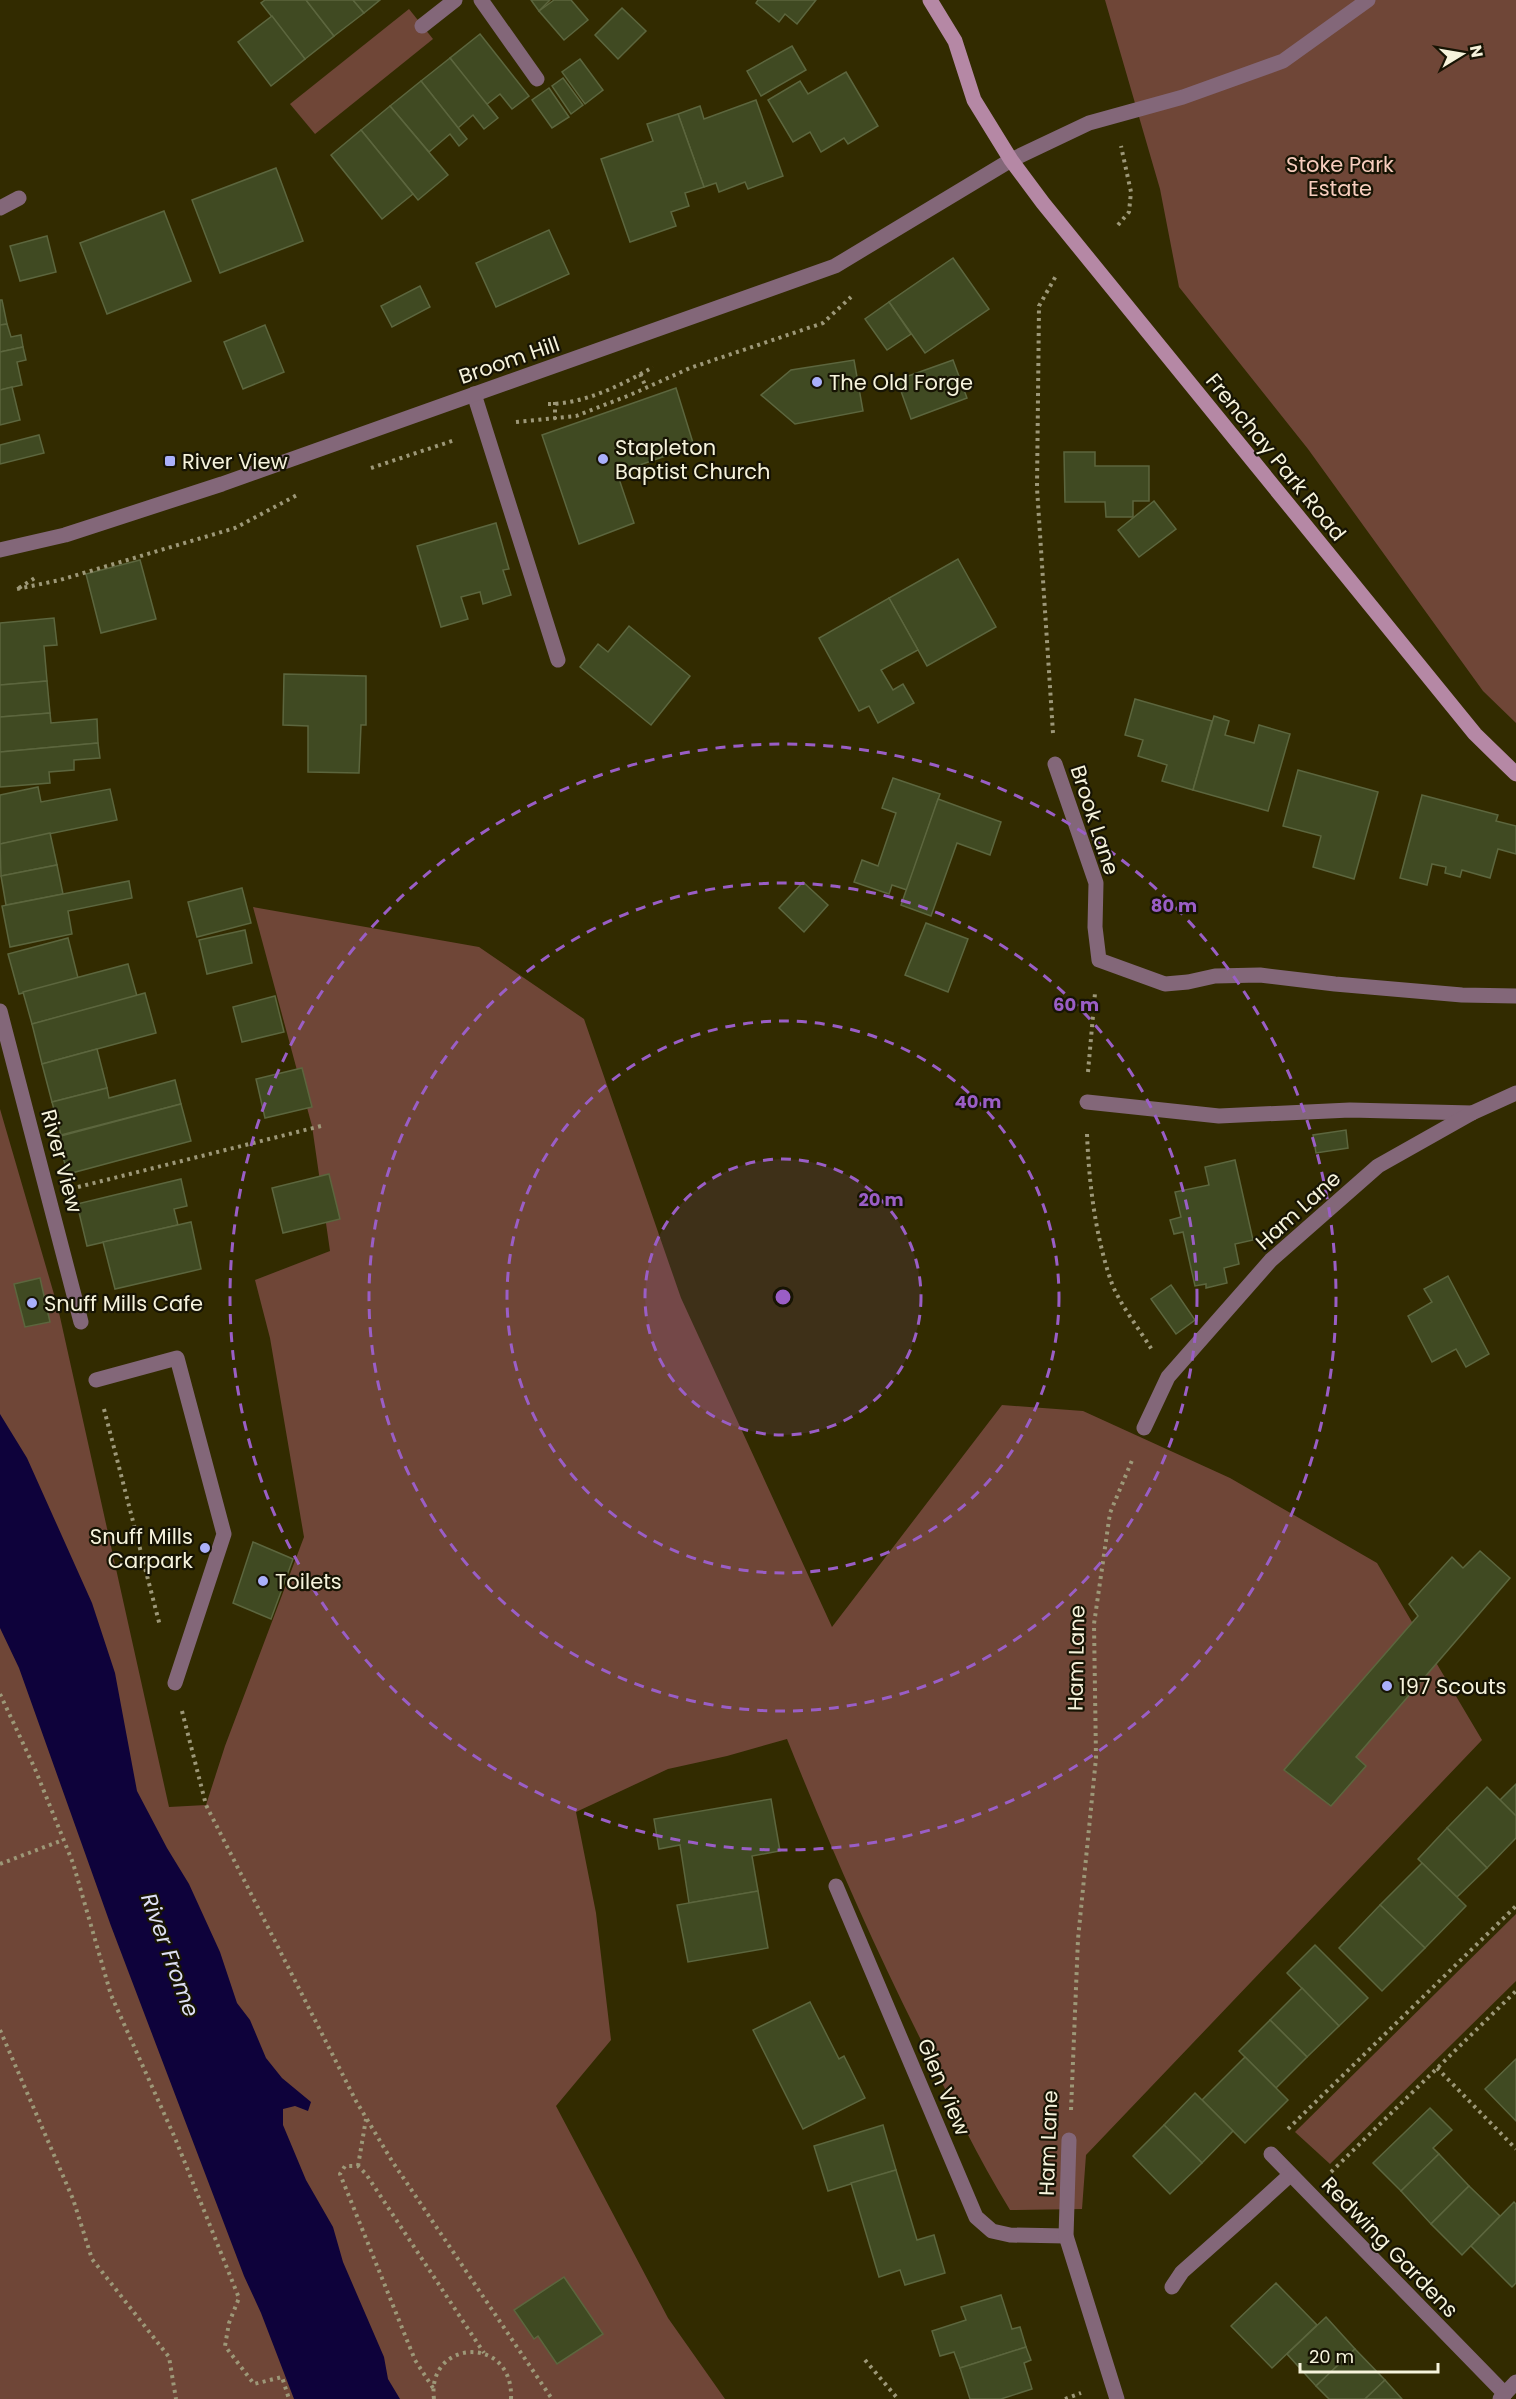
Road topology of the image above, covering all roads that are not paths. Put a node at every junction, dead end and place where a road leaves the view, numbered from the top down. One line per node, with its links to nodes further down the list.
1 (456, 0): 5 (street)
2 (481, 0): 6 (street)
3 (930, 0): 7 (main road, Frenchay Park Road)
4 (1368, 0): 7 (street, Broom Hill)
5 (423, 26)
6 (537, 79)
7 (1011, 160): 10 (street, Broom Hill); 14 (main road, Frenchay Park Road)
8 (19, 198): 9 (street)
9 (0, 208)
10 (474, 394): 11 (street, Broom Hill); 12 (street)
11 (0, 550)
12 (558, 660)
13 (1055, 764): 15 (street, Brook Lane)
14 (1516, 774)
15 (1516, 996)
16 (0, 1011): 20 (street, River View)
17 (1516, 1093): 19 (street, Ham Lane)
18 (1087, 1102): 19 (street)
19 (1472, 1113): 22 (street, Ham Lane)
20 (81, 1322)
21 (96, 1380): 23 (street)
22 (1144, 1428)
23 (175, 1683)
24 (837, 1886): 28 (street, Glen View)
25 (1069, 2140): 28 (street, Ham Lane)
26 (1271, 2154): 27 (street, Redwing Gardens)
27 (1290, 2175): 29 (street); 31 (street, Redwing Gardens)
28 (1066, 2236): 32 (street, Ham Lane)
29 (1172, 2288)
30 (1516, 2382): 31 (street)
31 (1502, 2397)
32 (1117, 2399)

